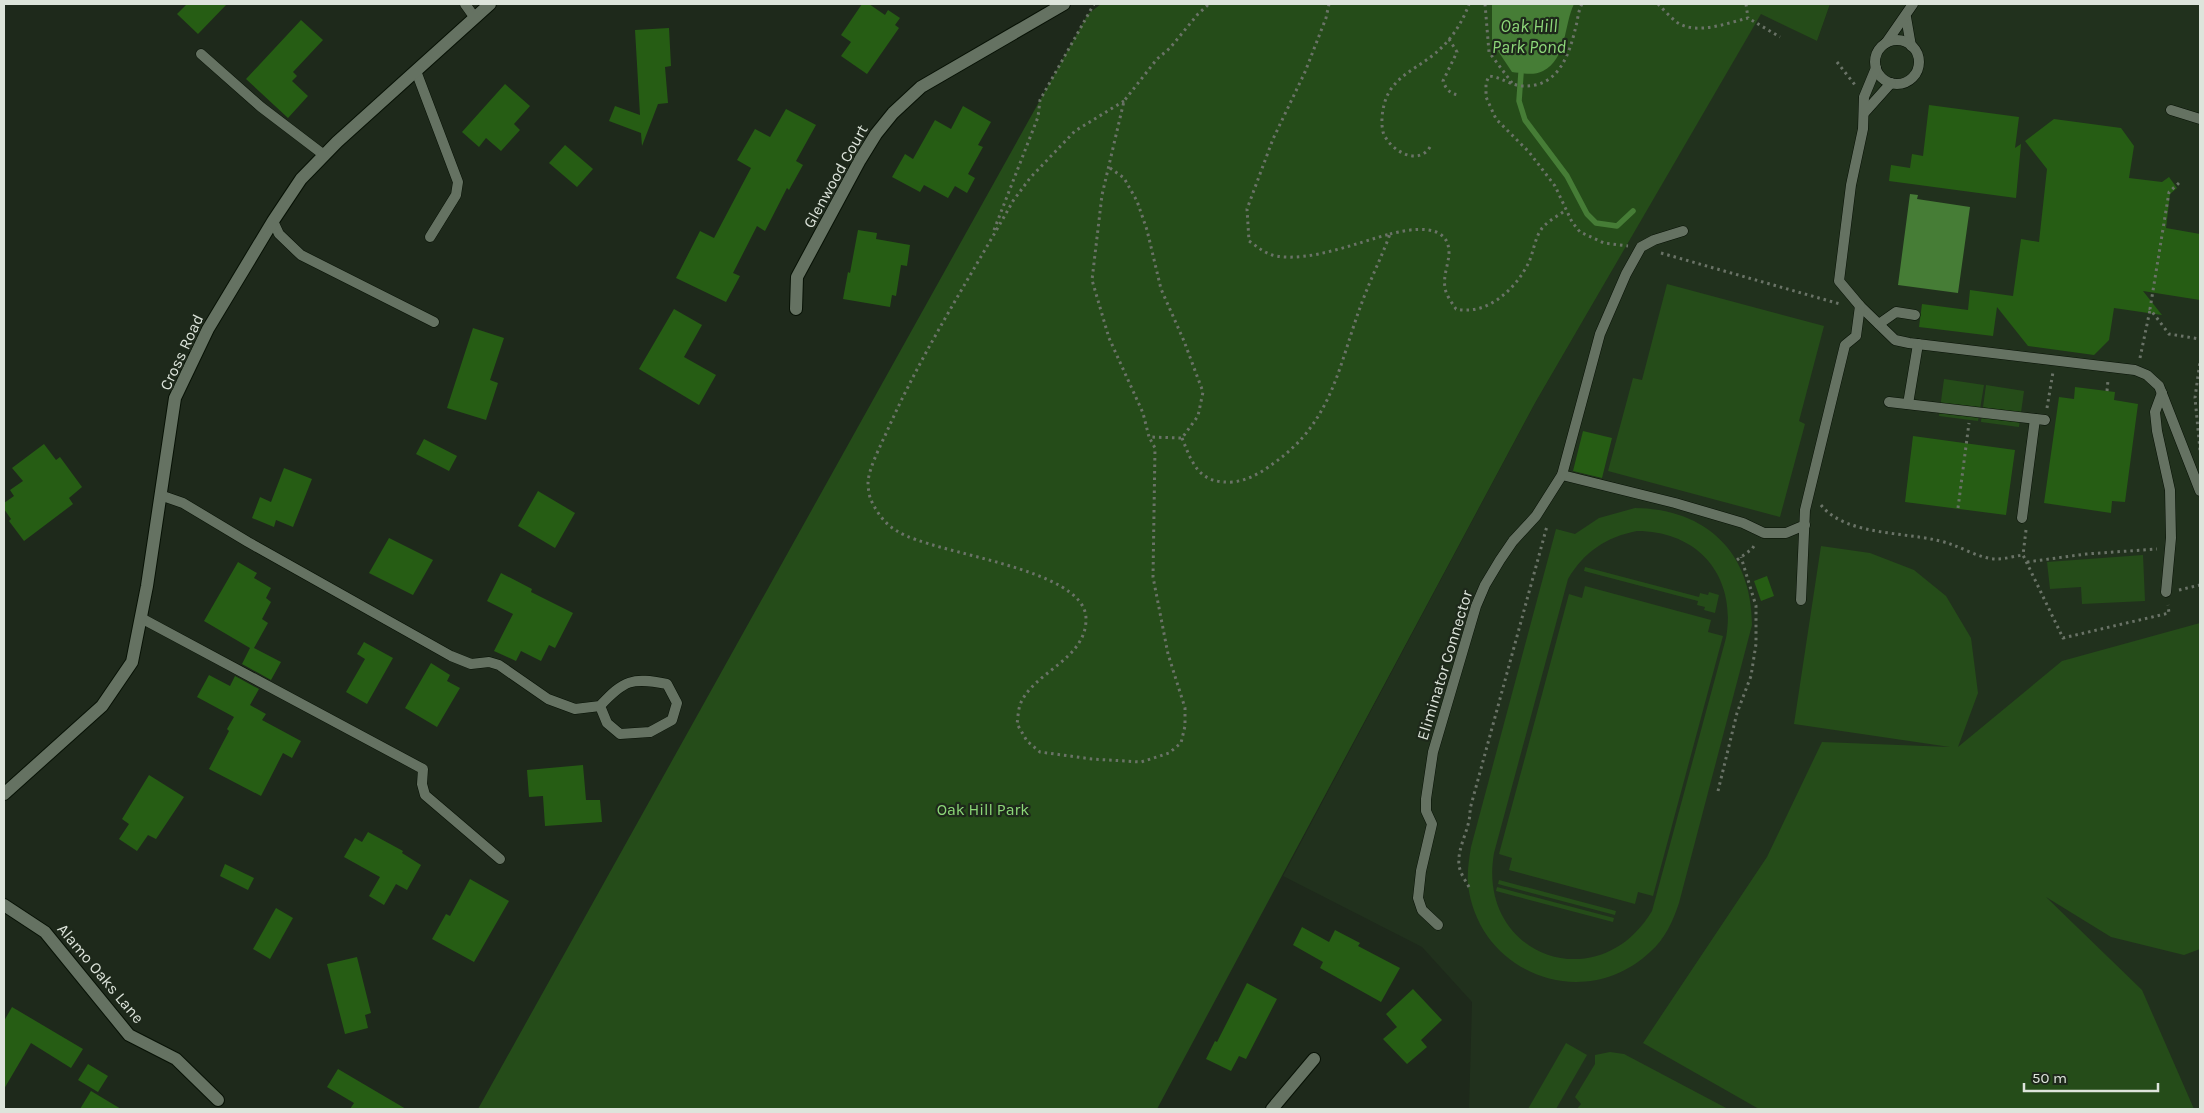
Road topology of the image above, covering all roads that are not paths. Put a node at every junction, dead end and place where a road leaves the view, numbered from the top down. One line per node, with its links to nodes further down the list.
1 (466, 4): 6 (lane)
2 (490, 4): 6 (street, Cross Road)
3 (1064, 4): 21 (street, Glenwood Court)
4 (1913, 4): 5 (lane)
5 (1906, 17): 7 (lane); 8 (lane)
6 (475, 18): 11 (street, Cross Road)
7 (1886, 43): 8 (lane); 10 (lane)
8 (1911, 46): 12 (lane)
9 (201, 54): 16 (lane)
10 (1876, 68): 12 (lane); 14 (lane)
11 (416, 71): 16 (street, Cross Road); 19 (lane)
12 (1891, 83): 14 (lane)
13 (2170, 110): 15 (lane)
14 (1865, 112): 20 (lane)
15 (2200, 119)
16 (324, 155): 17 (street, Cross Road)
17 (272, 221): 23 (lane); 31 (street, Cross Road)
18 (1683, 231): 29 (lane, Eliminator Connector)
19 (430, 237)
20 (1860, 306): 24 (lane); 33 (lane)
21 (796, 308)
22 (1914, 315): 24 (lane)
23 (434, 322)
24 (1879, 324): 25 (lane)
25 (1918, 344): 26 (lane); 28 (lane)
26 (2162, 393): 30 (lane); 34 (lane)
27 (1889, 402): 28 (lane)
28 (1908, 404): 32 (lane)
29 (1562, 475): 33 (lane); 41 (lane, Eliminator Connector)
30 (2200, 491)
31 (160, 495): 36 (street, Cross Road); 37 (lane)
32 (2025, 520)
33 (1805, 526): 35 (lane)
34 (2166, 592)
35 (1801, 600)
36 (141, 618): 38 (street, Cross Road); 39 (lane)
37 (600, 706): 37 (lane)
38 (4, 794)
39 (500, 860)
40 (4, 905): 43 (street, Alamo Oaks Lane)
41 (1438, 925)
42 (1314, 1059): 44 (street)
43 (218, 1100)
44 (1272, 1109)

